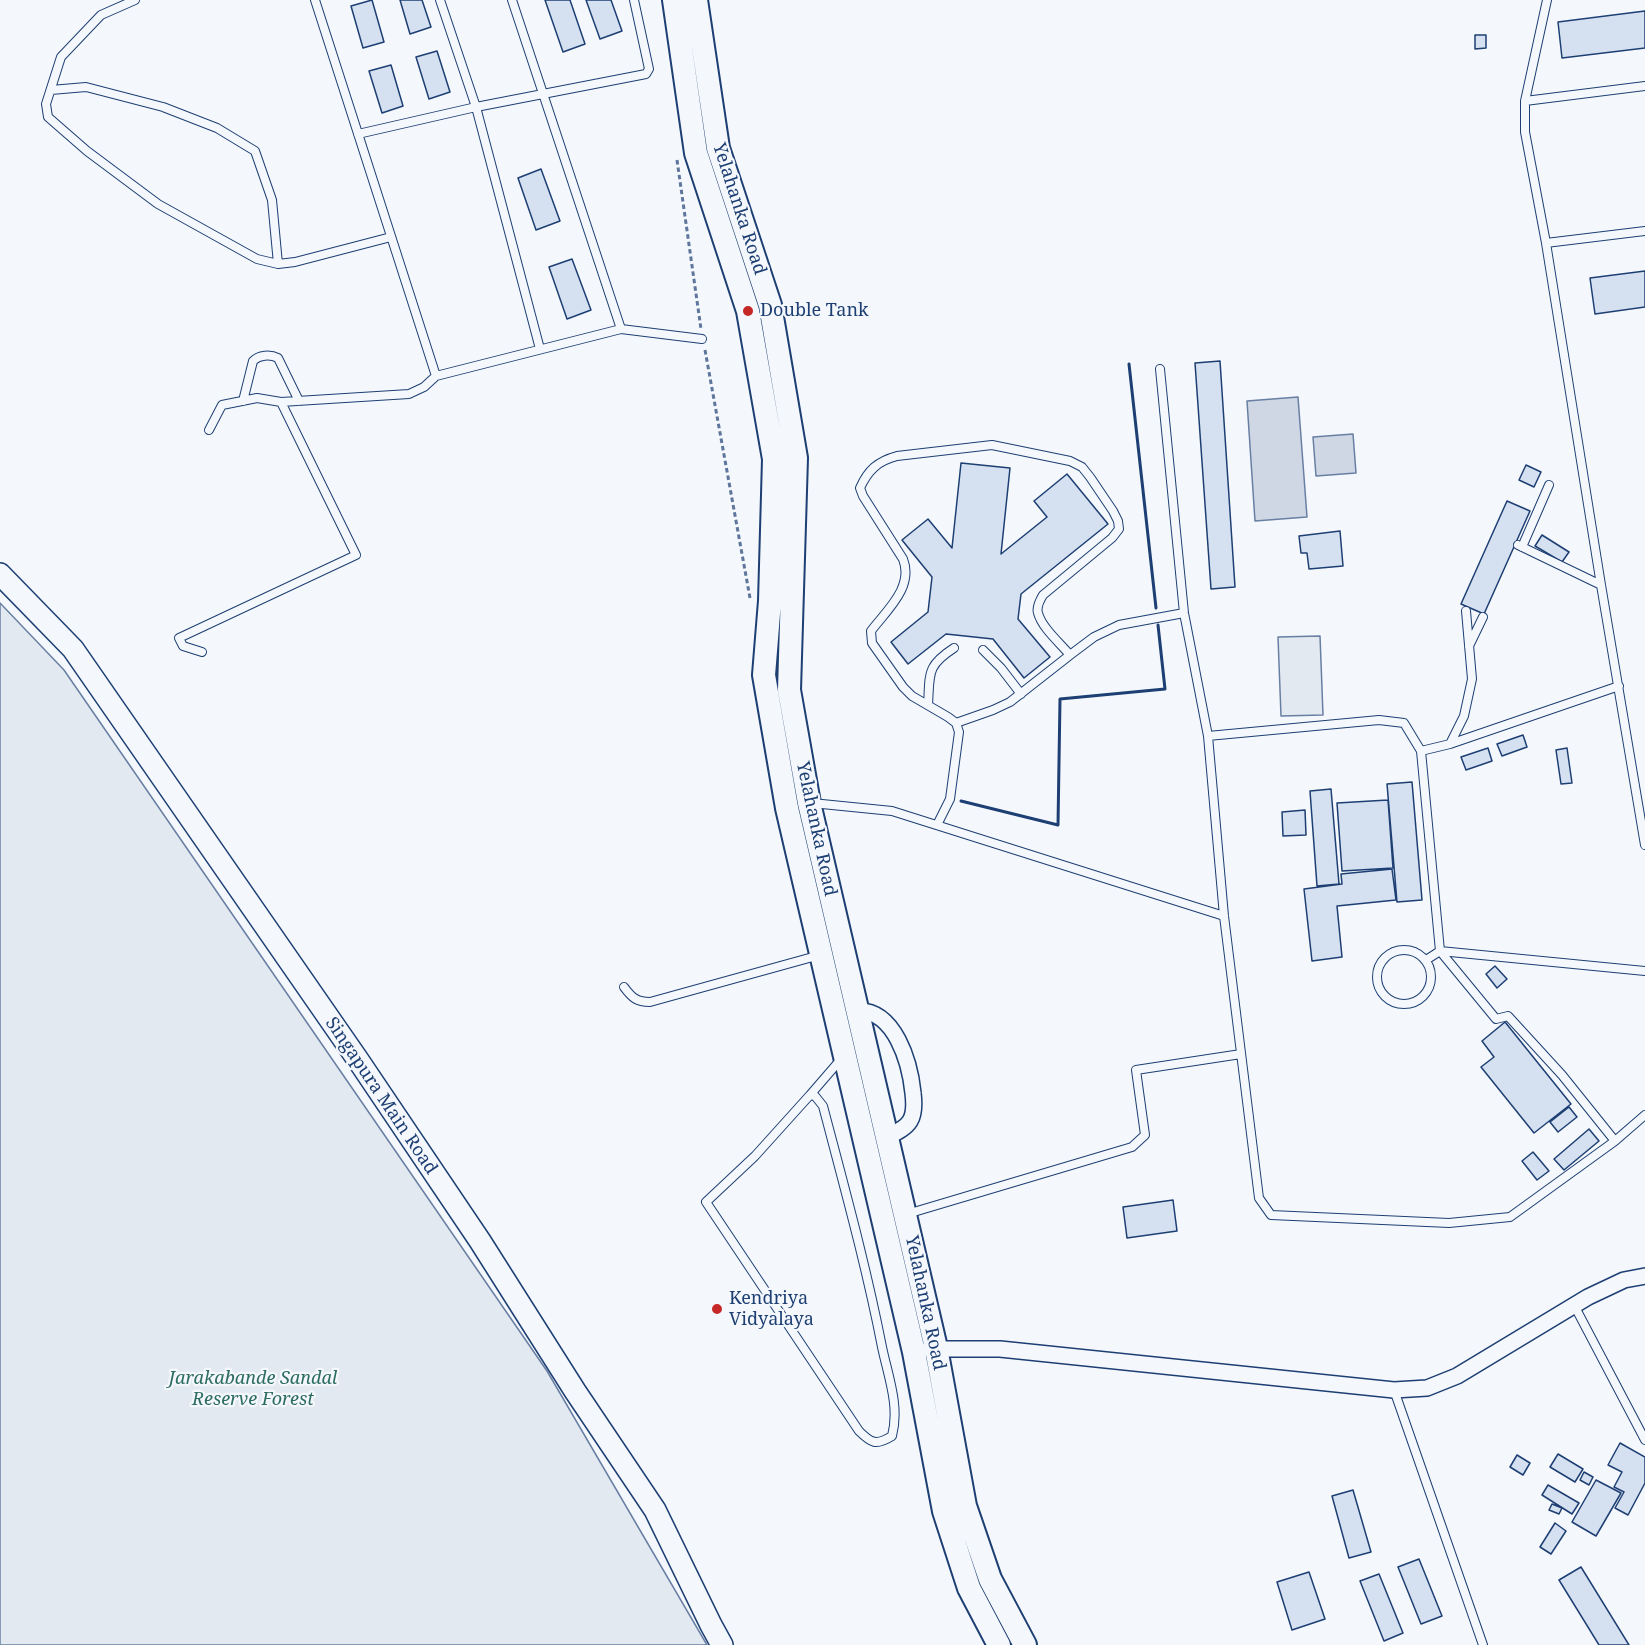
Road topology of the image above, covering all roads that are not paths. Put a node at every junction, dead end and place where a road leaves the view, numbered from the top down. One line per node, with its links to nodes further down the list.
1 (135, 0): 10 (lane)
2 (315, 0): 14 (lane)
3 (440, 0): 13 (lane)
4 (512, 0): 11 (lane)
5 (634, 0): 11 (lane)
6 (674, 0): 47 (main road, Yelahanka Road)
7 (696, 0): 46 (main road, Yelahanka Road)
8 (1547, 0): 12 (lane)
9 (1645, 86): 12 (lane)
10 (51, 90): 18 (lane); 18 (lane)
11 (543, 94): 13 (lane); 19 (lane)
12 (1525, 101): 17 (lane)
13 (476, 107): 14 (lane); 21 (lane)
14 (358, 135): 16 (lane)
15 (1645, 231): 17 (lane)
16 (391, 237): 18 (lane); 23 (lane)
17 (1546, 243): 30 (lane)
18 (278, 264)
19 (621, 329): 20 (lane); 21 (lane)
20 (702, 339)
21 (540, 349): 23 (lane)
22 (1160, 369): 32 (lane)
23 (436, 376): 25 (lane)
24 (243, 401): 25 (lane); 26 (lane); 27 (lane)
25 (299, 401): 26 (lane)
26 (280, 402): 37 (lane)
27 (209, 430)
28 (1549, 485): 30 (lane)
29 (0, 574): 69 (street, Singapura Main Road)
30 (1600, 585): 39 (lane)
31 (1466, 611): 35 (lane)
32 (1184, 613): 38 (lane); 43 (lane)
33 (1483, 617): 35 (lane)
34 (954, 648): 41 (lane)
35 (1469, 648): 44 (lane)
36 (983, 650): 40 (lane)
37 (202, 652)
38 (1070, 655): 40 (lane); 41 (lane)
39 (1619, 686): 44 (lane); 49 (lane)
40 (1021, 694): 42 (lane)
41 (928, 705): 42 (lane)
42 (956, 723): 48 (lane)
43 (1208, 736): 45 (lane); 50 (lane)
44 (1450, 744): 45 (lane)
45 (1421, 752): 51 (lane)
46 (809, 803): 47 (lane); 48 (lane); 56 (main road, Yelahanka Road)
47 (787, 808): 52 (main road, Yelahanka Road)
48 (937, 825): 50 (lane)
49 (1645, 845)
50 (1224, 916): 57 (lane)
51 (1440, 951): 53 (lane); 54 (lane); 62 (lane)
52 (821, 955): 55 (lane); 58 (main road, Yelahanka Road)
53 (1426, 960): 53 (lane)
54 (1645, 971)
55 (624, 987)
56 (857, 1011): 61 (main road, Yelahanka Road); 61 (street)
57 (1241, 1054): 62 (lane); 63 (lane)
58 (845, 1055): 59 (lane); 66 (main road, Yelahanka Road)
59 (810, 1095): 59 (lane)
60 (1645, 1115): 62 (lane)
61 (887, 1137): 63 (main road, Yelahanka Road)
62 (1615, 1141)
63 (905, 1215): 66 (main road, Yelahanka Road)
64 (1645, 1276): 65 (street)
65 (1574, 1305): 67 (street); 68 (lane)
66 (925, 1350): 67 (street); 70 (main road, Yelahanka Road); 71 (main road, Yelahanka Road)
67 (1394, 1390): 72 (lane)
68 (1645, 1440)
69 (722, 1645)
70 (999, 1645)
71 (1025, 1645)
72 (1483, 1645)

